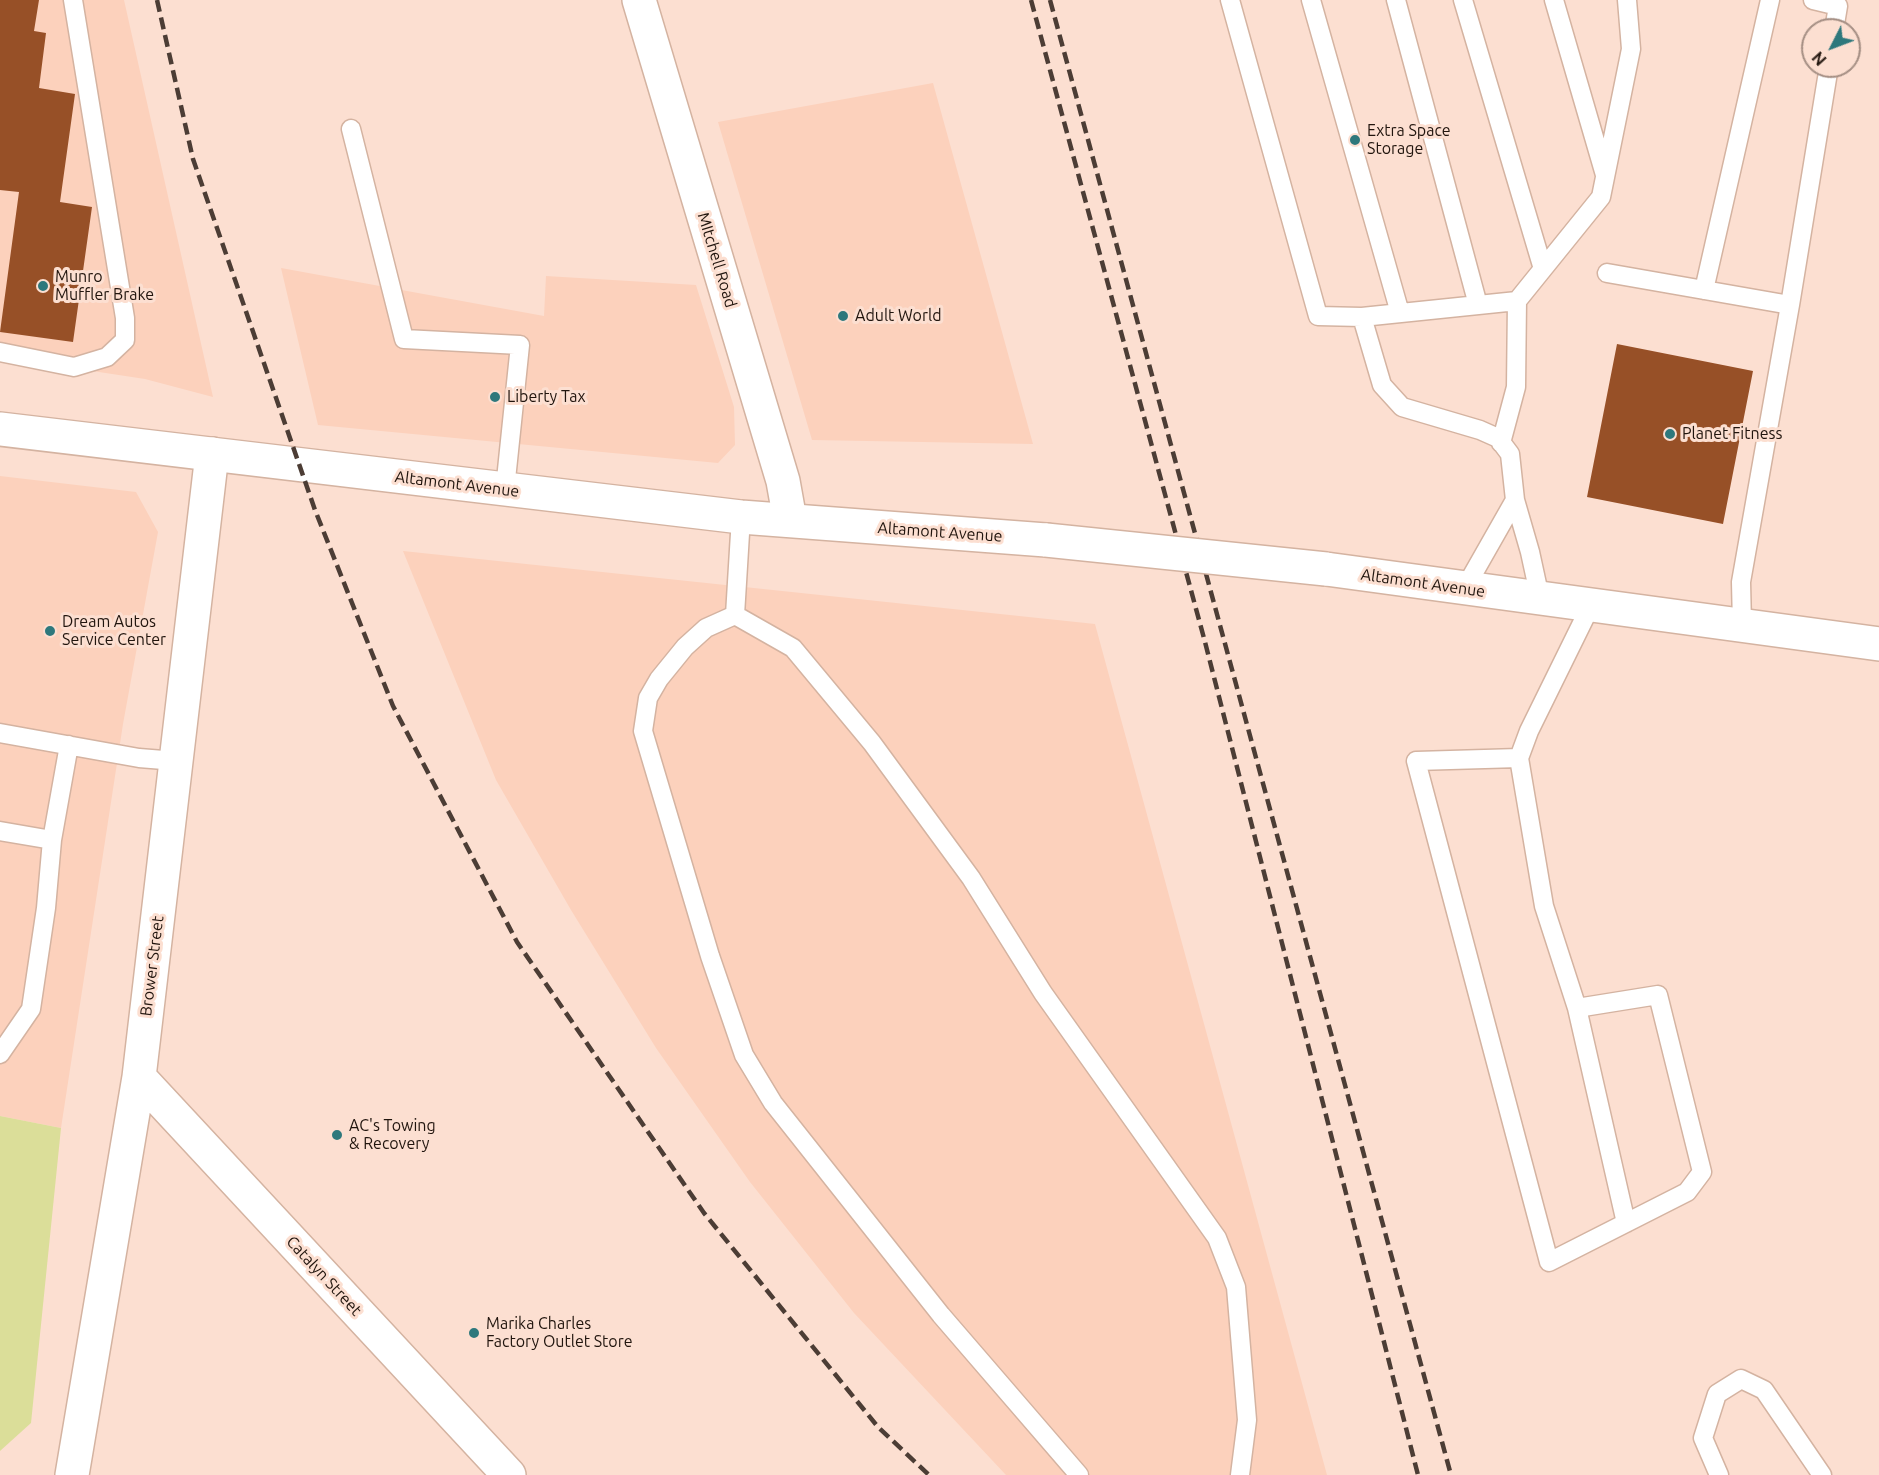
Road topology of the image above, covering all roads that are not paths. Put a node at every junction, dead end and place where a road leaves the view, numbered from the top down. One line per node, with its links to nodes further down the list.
1 (73, 0): 23 (lane)
2 (639, 0): 30 (street, MItchell Road)
3 (1230, 0): 22 (lane)
4 (1311, 0): 21 (lane)
5 (1396, 0): 19 (lane)
6 (1463, 0): 15 (lane)
7 (1554, 0): 14 (lane)
8 (1628, 0): 14 (lane)
9 (1770, 0): 17 (lane)
10 (1813, 0): 11 (lane)
11 (1836, 18)
12 (1827, 78): 20 (lane)
13 (351, 129): 27 (lane)
14 (1605, 177): 15 (lane)
15 (1543, 269): 18 (lane)
16 (1607, 273): 17 (lane)
17 (1704, 290): 20 (lane)
18 (1517, 301): 19 (lane); 25 (lane)
19 (1478, 305): 21 (lane)
20 (1790, 305): 35 (lane)
21 (1400, 313): 22 (lane)
22 (1362, 317): 25 (lane)
23 (0, 352)
24 (0, 429): 26 (street, Altamont Avenue)
25 (1501, 443): 28 (lane)
26 (212, 454): 27 (street, Altamont Avenue); 40 (street, Brower Street)
27 (505, 489): 29 (street, Altamont Avenue)
28 (1515, 500): 31 (lane); 32 (lane)
29 (741, 517): 30 (street, Altamont Avenue); 34 (lane)
30 (790, 520): 31 (street, Altamont Avenue, bridge)
31 (1465, 588): 32 (street, Altamont Avenue)
32 (1540, 598): 33 (street, Altamont Avenue)
33 (1591, 605): 35 (street, Altamont Avenue); 39 (lane)
34 (735, 615): 49 (lane); 50 (lane)
35 (1742, 625): 36 (street, Altamont Avenue)
36 (1879, 644)
37 (0, 734): 38 (lane)
38 (69, 745): 40 (lane); 42 (lane)
39 (1519, 758): 43 (lane); 46 (lane)
40 (176, 761): 45 (street, Brower Street)
41 (0, 831): 42 (lane)
42 (52, 840): 44 (lane)
43 (1576, 1008): 46 (lane); 46 (lane)
44 (0, 1054)
45 (139, 1077): 47 (street, Brower Street); 48 (street, Catalyn Street)
46 (1626, 1223)
47 (72, 1475)
48 (509, 1475)
49 (1079, 1475)
50 (1240, 1475)
51 (1719, 1475): 52 (lane)
52 (1822, 1475)

